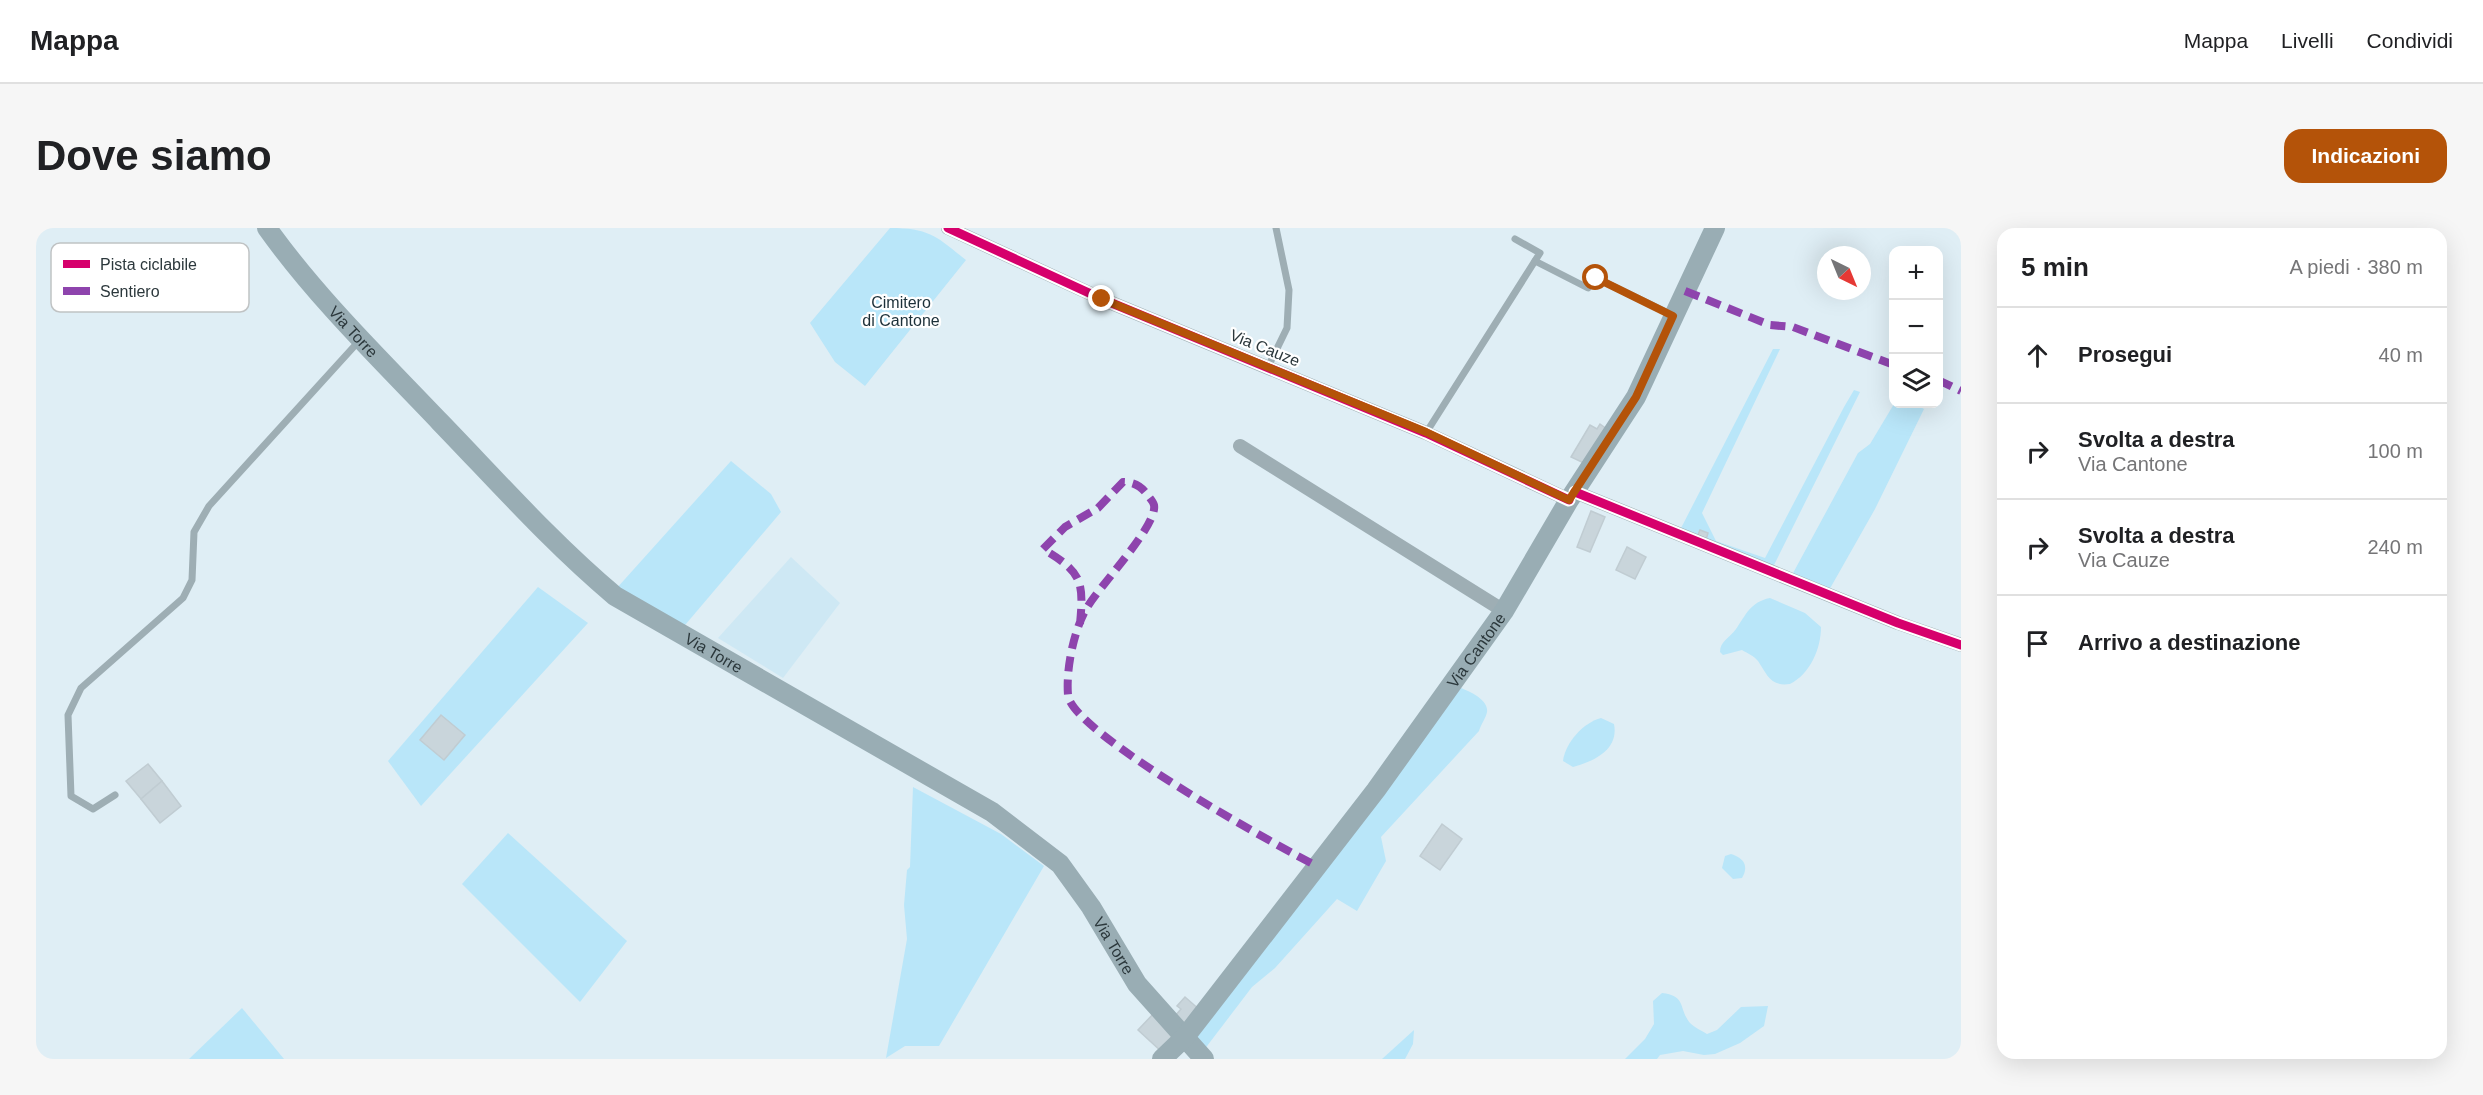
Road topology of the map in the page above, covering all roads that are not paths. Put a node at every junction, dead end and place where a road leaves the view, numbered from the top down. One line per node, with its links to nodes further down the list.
1 (267, 228): 8 (main road, Via Torre)
2 (948, 228): 9 (street, Via Cauze)
3 (1276, 228): 9 (lane)
4 (1714, 228): 7 (main road, Via Cantone)
5 (1515, 239): 6 (lane)
6 (1535, 261): 7 (lane); 10 (lane)
7 (1673, 316): 12 (main road, Via Cantone)
8 (360, 339): 15 (lane); 16 (main road, Via Torre)
9 (1268, 367): 10 (street, Via Cauze)
10 (1426, 432): 12 (street, Via Cauze)
11 (1240, 446): 13 (street)
12 (1572, 496): 13 (main road, Via Cantone); 14 (street, Via Cauze)
13 (1504, 611): 16 (main road, Via Cantone)
14 (1961, 645)
15 (115, 795)
16 (1185, 1037): 17 (main road, Via Cantone); 18 (main road, Via Torre)
17 (1162, 1059)
18 (1203, 1059)

